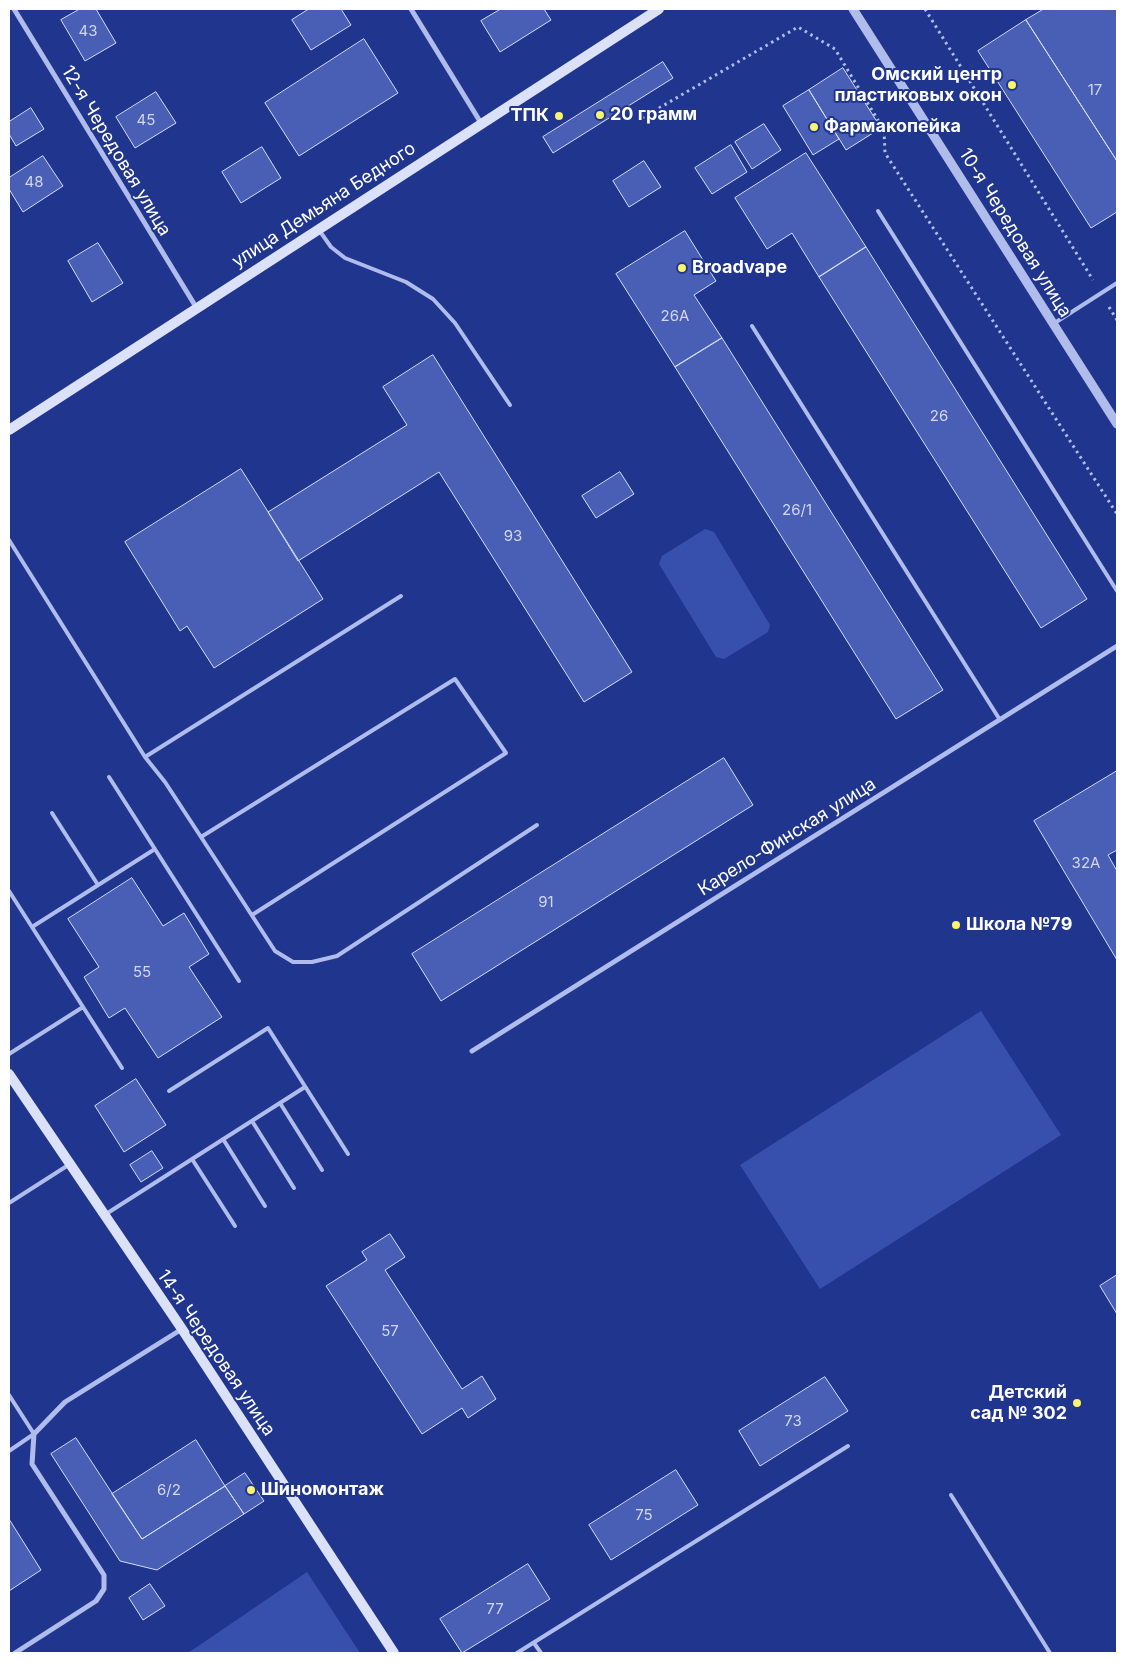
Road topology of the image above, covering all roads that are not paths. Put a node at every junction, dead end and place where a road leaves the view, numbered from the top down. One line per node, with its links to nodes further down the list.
1 (14, 9): 9 (street, 12-я Чередовая улица)
2 (411, 9): 5 (street)
3 (658, 9): 5 (main road, улица Демьяна Бедного)
4 (853, 9): 10 (street, 10-я Чередовая улица)
5 (481, 123): 7 (main road, улица Демьяна Бедного)
6 (878, 211): 16 (lane)
7 (318, 228): 9 (main road, улица Демьяна Бедного); 12 (lane)
8 (1117, 283): 10 (lane)
9 (196, 307): 14 (main road, улица Демьяна Бедного)
10 (1053, 324): 13 (street, 10-я Чередовая улица)
11 (752, 326): 19 (lane)
12 (510, 405)
13 (1117, 424)
14 (9, 430)
15 (9, 540): 20 (lane)
16 (1117, 591)
17 (401, 596): 20 (lane)
18 (1117, 646): 19 (street, Карело-Финская улица)
19 (1000, 720): 32 (street, Карело-Финская улица)
20 (145, 757): 24 (lane)
21 (109, 778): 25 (lane)
22 (52, 813): 26 (lane)
23 (537, 825): 28 (lane)
24 (201, 837): 28 (lane); 28 (lane)
25 (155, 849): 26 (lane); 30 (lane)
26 (98, 886): 29 (lane)
27 (9, 891): 29 (lane)
28 (252, 915)
29 (32, 927): 31 (lane)
30 (240, 982)
31 (83, 1007): 33 (lane); 34 (lane)
32 (472, 1051)
33 (9, 1054)
34 (122, 1068)
35 (9, 1074): 43 (main road, 14-я Чередовая улица)
36 (305, 1087): 37 (lane); 38 (lane); 41 (lane)
37 (168, 1091)
38 (280, 1103): 39 (lane); 44 (lane)
39 (252, 1121): 40 (lane); 45 (lane)
40 (223, 1139): 42 (lane); 47 (lane)
41 (348, 1154)
42 (192, 1159): 48 (lane); 49 (lane)
43 (70, 1164): 46 (lane); 48 (main road, 14-я Чередовая улица)
44 (322, 1170)
45 (294, 1188)
46 (9, 1203)
47 (265, 1206)
48 (104, 1215): 50 (main road, 14-я Чередовая улица)
49 (235, 1226)
50 (182, 1329): 52 (street); 58 (main road, 14-я Чередовая улица)
51 (9, 1395): 52 (lane)
52 (34, 1434): 54 (lane); 57 (street)
53 (848, 1446): 56 (lane)
54 (9, 1451)
55 (951, 1495): 61 (lane)
56 (534, 1643): 59 (lane); 60 (lane)
57 (16, 1653)
58 (394, 1653)
59 (518, 1653)
60 (541, 1653)
61 (1050, 1653)

